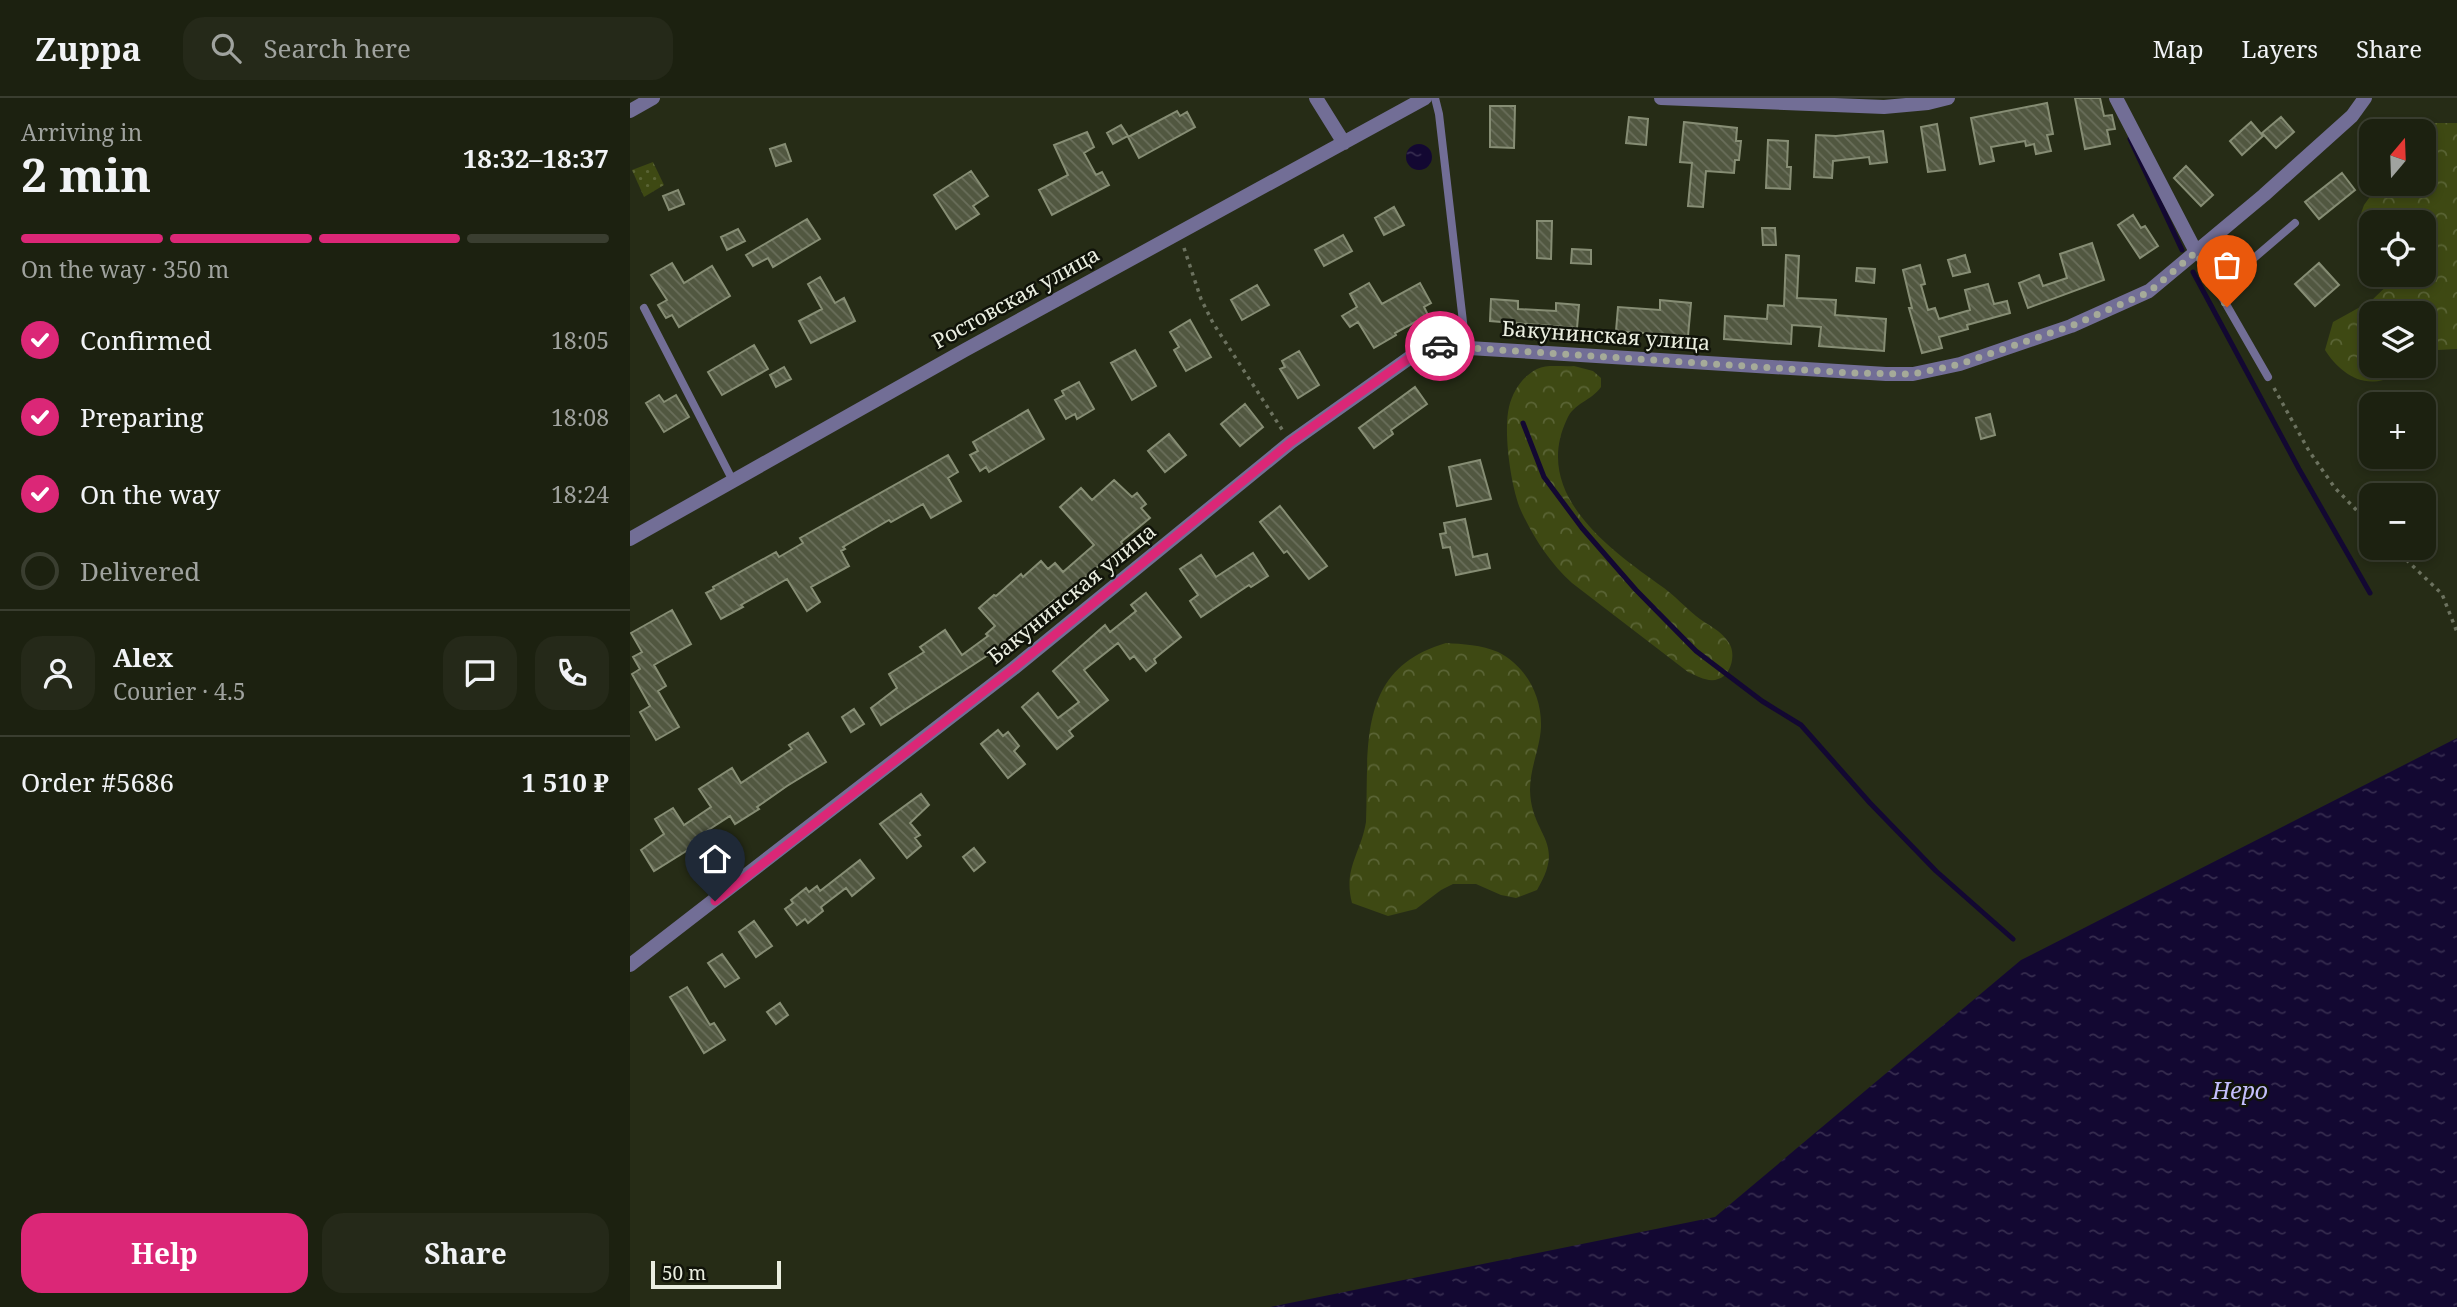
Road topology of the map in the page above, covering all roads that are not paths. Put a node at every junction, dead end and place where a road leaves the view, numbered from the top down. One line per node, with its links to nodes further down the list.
1 (653, 98): 10 (street)
2 (1316, 98): 11 (street)
3 (1425, 98): 11 (street, Ростовская улица)
4 (1434, 98): 16 (lane)
5 (1661, 98): 9 (street)
6 (1948, 98): 9 (street)
7 (2116, 98): 13 (street)
8 (2365, 98): 13 (street, Бакунинская улица)
9 (1839, 102)
10 (630, 111)
11 (1344, 143): 18 (street, Ростовская улица)
12 (2295, 223): 14 (lane)
13 (2196, 252): 14 (lane); 16 (street, Бакунинская улица)
14 (2214, 283): 17 (lane)
15 (644, 308): 18 (lane)
16 (1466, 348): 20 (street, Бакунинская улица)
17 (2268, 377)
18 (733, 481): 19 (street, Ростовская улица)
19 (630, 539)
20 (630, 965)

